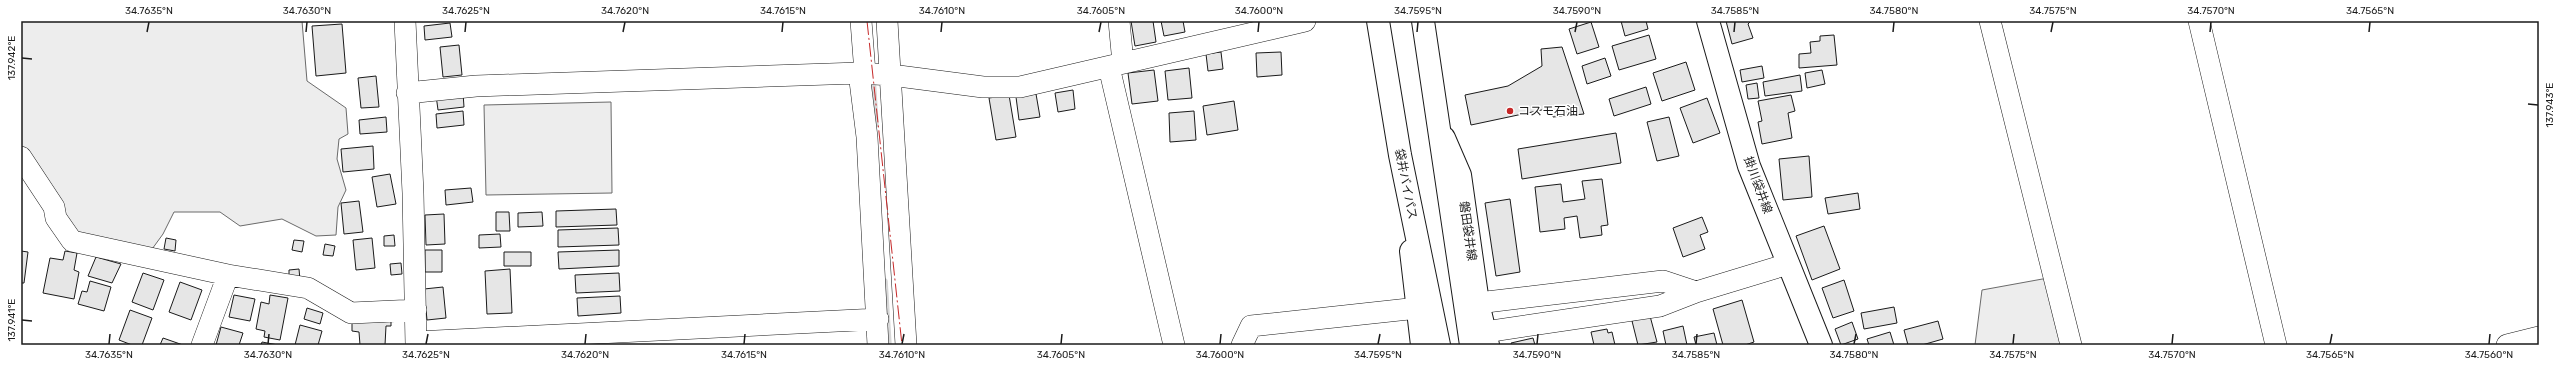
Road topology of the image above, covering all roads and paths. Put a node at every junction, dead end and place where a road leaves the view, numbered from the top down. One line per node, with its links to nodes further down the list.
1 (405, 21): 14 (street)
2 (862, 21): 12 (street)
3 (886, 21): 13 (street)
4 (1119, 21): 11 (street)
5 (1306, 21): 11 (street)
6 (1378, 21): 16 (main road, 袋井バイパス)
7 (1423, 21): 15 (main road)
8 (1708, 21): 18 (main road, 掛川袋井線)
9 (1990, 21): 35 (street)
10 (2199, 21): 36 (street)
11 (1116, 65): 13 (street); 32 (street)
12 (862, 73): 13 (street); 14 (street); 24 (street)
13 (891, 75): 31 (street)
14 (407, 94): 23 (street)
15 (1436, 120): 21 (main road, 磐田袋井線); 26 (main road)
16 (1399, 150): 22 (main road); 28 (main road, 袋井バイパス)
17 (21, 157): 19 (street)
18 (1788, 264): 20 (street); 34 (main road, 掛川袋井線)
19 (228, 275): 23 (street); 29 (street)
20 (1696, 292): 21 (street); 26 (street)
21 (1478, 303): 26 (main road, 磐田袋井線)
22 (1418, 308): 28 (main road); 33 (street)
23 (416, 310): 27 (street)
24 (878, 319): 27 (street); 30 (street)
25 (2539, 337): 37 (street)
26 (1481, 341)
27 (416, 344)
28 (1424, 344)
29 (202, 345)
30 (878, 345)
31 (906, 345)
32 (1174, 345)
33 (1242, 345)
34 (1820, 345)
35 (2071, 345)
36 (2276, 345)
37 (2507, 345)

